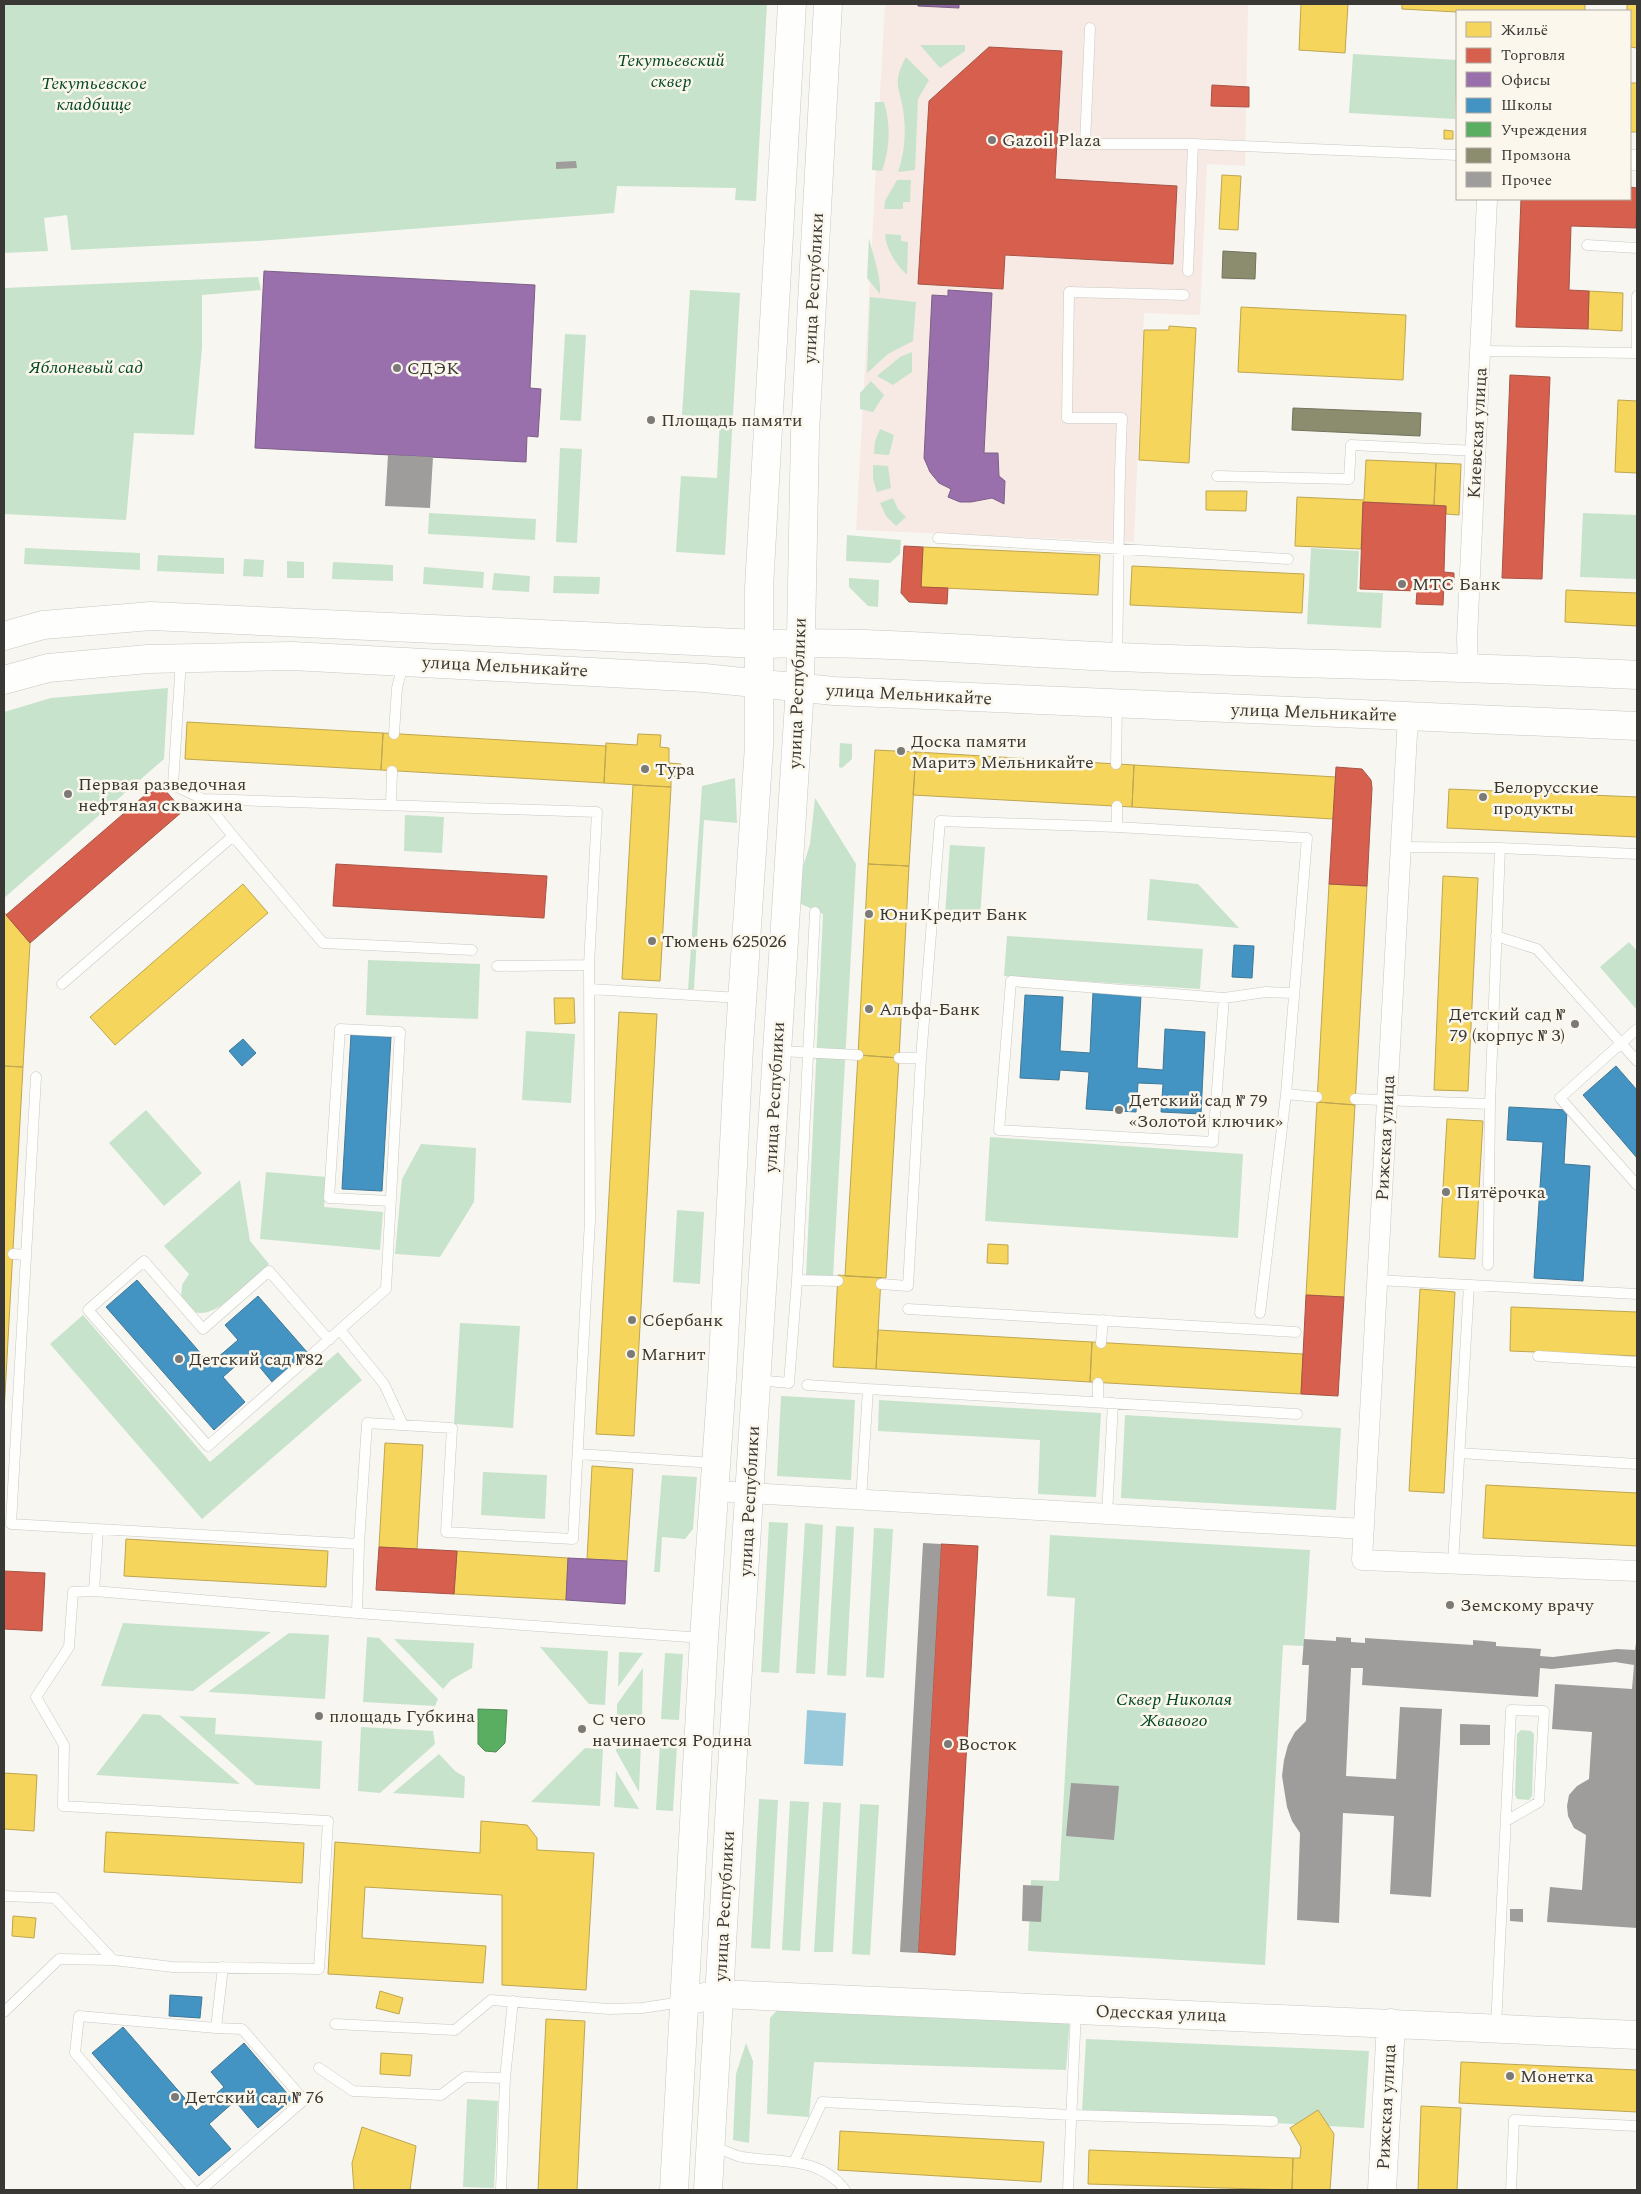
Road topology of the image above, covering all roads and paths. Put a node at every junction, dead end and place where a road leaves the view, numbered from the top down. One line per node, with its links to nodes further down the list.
1 (792, 4): 20 (main road, улица Республики)
2 (828, 4): 19 (main road, улица Республики)
3 (1090, 28): 4 (lane)
4 (1193, 144): 5 (lane); 9 (lane)
5 (1456, 156)
6 (1487, 200): 12 (street, Киевская улица)
7 (1586, 245): 8 (lane)
8 (1637, 248)
9 (1188, 271)
10 (1184, 296): 16 (lane)
11 (1637, 296): 12 (lane)
12 (1481, 351): 13 (street, Киевская улица)
13 (1477, 451): 14 (lane); 24 (street, Киевская улица)
14 (1217, 476)
15 (938, 538): 16 (lane)
16 (1120, 550): 17 (lane); 21 (lane)
17 (1288, 559)
18 (4, 636): 20 (main road, улица Мельникайте)
19 (800, 643): 20 (main road, улица Мельникайте); 21 (main road, улица Мельникайте); 28 (main road, улица Республики)
20 (759, 644): 27 (main road, улица Республики)
21 (1117, 657): 24 (main road, улица Мельникайте)
22 (181, 660): 23 (main road, улица Мельникайте); 26 (main road, улица Мельникайте); 35 (lane)
23 (404, 660): 27 (main road, улица Мельникайте); 32 (lane)
24 (1468, 667): 25 (main road, улица Мельникайте)
25 (1637, 675)
26 (4, 680)
27 (759, 682): 28 (main road, улица Мельникайте); 51 (main road, улица Республики)
28 (800, 687): 29 (main road, улица Мельникайте); 55 (main road, улица Республики)
29 (1116, 704): 30 (main road, улица Мельникайте); 33 (lane)
30 (1408, 716): 31 (main road, улица Мельникайте); 40 (street, Рижская улица)
31 (1637, 726)
32 (394, 734)
33 (1116, 764)
34 (392, 771): 36 (lane)
35 (203, 799): 36 (lane); 39 (lane)
36 (391, 805): 46 (lane)
37 (1117, 806): 38 (lane)
38 (1118, 827): 50 (lane); 59 (lane)
39 (233, 836): 45 (lane); 48 (lane)
40 (1401, 847): 41 (lane); 65 (street, Рижская улица)
41 (1500, 848): 42 (lane); 44 (lane)
42 (1637, 854)
43 (815, 912): 56 (lane)
44 (1496, 936): 54 (lane); 66 (lane)
45 (472, 950)
46 (589, 965): 47 (lane); 49 (lane)
47 (497, 966)
48 (62, 984)
49 (590, 989): 51 (lane); 96 (lane)
50 (1294, 993): 52 (lane); 62 (lane)
51 (742, 998): 97 (main road, улица Республики)
52 (1224, 998): 52 (lane)
53 (1637, 1029): 54 (lane)
54 (1622, 1043): 60 (lane); 67 (lane)
55 (778, 1051): 56 (lane); 87 (main road, улица Республики)
56 (810, 1053): 57 (lane); 72 (lane)
57 (858, 1056)
58 (899, 1058): 59 (lane)
59 (921, 1058): 75 (lane)
60 (1637, 1061)
61 (36, 1077): 70 (lane)
62 (1286, 1094): 63 (lane); 79 (lane)
63 (1318, 1097)
64 (1355, 1099): 65 (lane)
65 (1387, 1100): 66 (lane); 73 (street, Рижская улица)
66 (1490, 1104): 71 (lane)
67 (1637, 1185)
68 (391, 1201): 68 (lane); 81 (lane)
69 (13, 1254): 70 (lane)
70 (25, 1256): 103 (lane)
71 (1488, 1265)
72 (797, 1280): 74 (lane); 87 (lane)
73 (1377, 1280): 76 (lane); 104 (street, Рижская улица)
74 (838, 1282)
75 (881, 1284)
76 (1469, 1285): 77 (lane); 95 (lane)
77 (1637, 1294)
78 (908, 1309): 80 (lane)
79 (1260, 1312)
80 (1103, 1320): 82 (lane); 84 (lane)
81 (340, 1330): 83 (lane); 94 (lane)
82 (1296, 1332)
83 (329, 1340): 83 (lane)
84 (1101, 1343)
85 (1538, 1356): 86 (lane)
86 (1637, 1362)
87 (756, 1380): 100 (main road, улица Республики)
88 (1098, 1383): 91 (lane)
89 (807, 1385): 90 (lane)
90 (868, 1389): 91 (lane); 101 (lane)
91 (1098, 1402): 92 (lane)
92 (1113, 1403): 93 (lane); 102 (lane)
93 (1297, 1414)
94 (403, 1425): 96 (lane); 106 (lane)
95 (1460, 1453): 98 (lane); 107 (lane)
96 (578, 1454): 97 (lane)
97 (716, 1463): 99 (main road, улица Республики)
98 (1637, 1464)
99 (714, 1491): 100 (street); 111 (main road, улица Республики)
100 (749, 1493): 101 (street); 116 (main road, улица Республики)
101 (861, 1500): 102 (street)
102 (1107, 1514): 104 (street)
103 (7, 1524): 105 (lane)
104 (1364, 1529): 107 (street, Рижская улица)
105 (98, 1530): 106 (lane); 109 (lane)
106 (359, 1544): 110 (lane)
107 (1454, 1564): 108 (street)
108 (1637, 1571)
109 (94, 1591): 110 (lane); 115 (lane)
110 (357, 1613): 111 (lane)
111 (704, 1638): 117 (main road, улица Республики)
112 (1506, 1821): 112 (lane); 124 (lane)
113 (4, 1896): 114 (lane)
114 (113, 1960): 115 (lane); 120 (lane)
115 (223, 1967): 123 (lane)
116 (720, 1994): 117 (main road, Одесская улица); 119 (main road, Одесская улица); 131 (main road, улица Республики)
117 (685, 2001): 118 (lane); 136 (main road, улица Республики)
118 (513, 2002): 122 (lane); 127 (lane)
119 (1076, 2009): 121 (main road, Одесская улица); 128 (lane)
120 (4, 2012)
121 (1390, 2023): 124 (main road, Одесская улица); 140 (main road, Рижская улица)
122 (335, 2024)
123 (216, 2028): 133 (lane); 134 (lane)
124 (1496, 2028): 125 (main road, Одесская улица)
125 (1637, 2035)
126 (319, 2068): 127 (lane)
127 (505, 2078): 135 (lane)
128 (1071, 2115): 129 (lane); 132 (lane); 139 (lane)
129 (1273, 2121)
130 (1637, 2126): 141 (lane)
131 (710, 2145): 132 (lane); 137 (main road, улица Республики)
132 (794, 2160): 138 (lane)
133 (193, 2190)
134 (200, 2190)
135 (501, 2190)
136 (674, 2190)
137 (708, 2190)
138 (845, 2190)
139 (1068, 2190)
140 (1382, 2190)
141 (1511, 2190)

